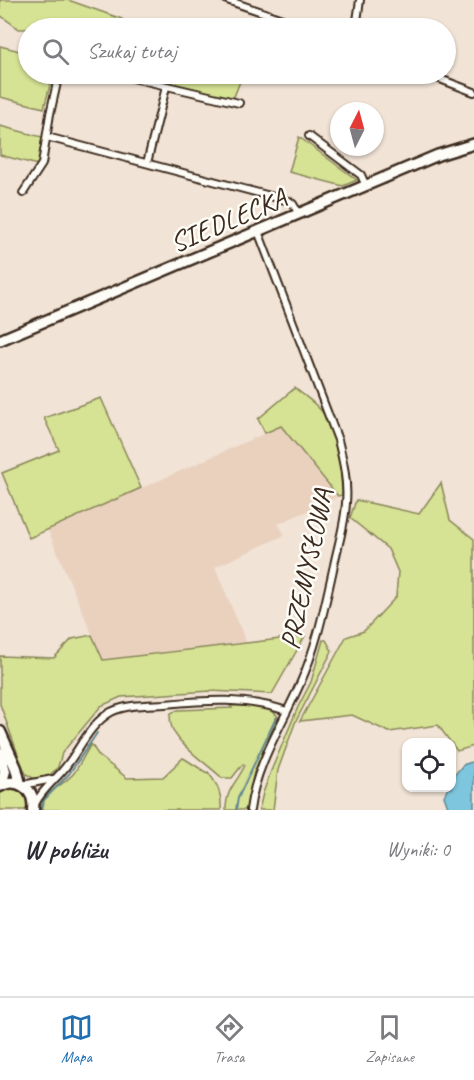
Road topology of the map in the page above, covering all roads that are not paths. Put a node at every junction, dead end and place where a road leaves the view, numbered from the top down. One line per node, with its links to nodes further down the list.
1 (227, 0): 3 (street)
2 (360, 0): 4 (street)
3 (279, 18)
4 (357, 18)
5 (57, 84): 12 (street)
6 (154, 84): 8 (street)
7 (453, 84): 9 (street)
8 (166, 87): 10 (street); 14 (street)
9 (474, 92)
10 (239, 103)
11 (309, 136): 15 (street)
12 (47, 137): 14 (street); 16 (street)
13 (474, 144): 15 (main road, SIEDLECKA)
14 (147, 163): 17 (street)
15 (366, 186): 17 (main road, SIEDLECKA)
16 (23, 193)
17 (299, 214): 18 (main road, SIEDLECKA)
18 (258, 231): 19 (main road, SIEDLECKA); 20 (street, PRZEMYSŁOWA)
19 (0, 340)
20 (287, 711): 23 (street); 27 (street, PRZEMYSŁOWA)
21 (0, 732): 24 (main road)
22 (0, 753): 25 (main road)
23 (54, 779): 24 (street); 26 (street)
24 (21, 784): 25 (main road); 26 (main road)
25 (1, 786)
26 (33, 808)
27 (250, 810)

